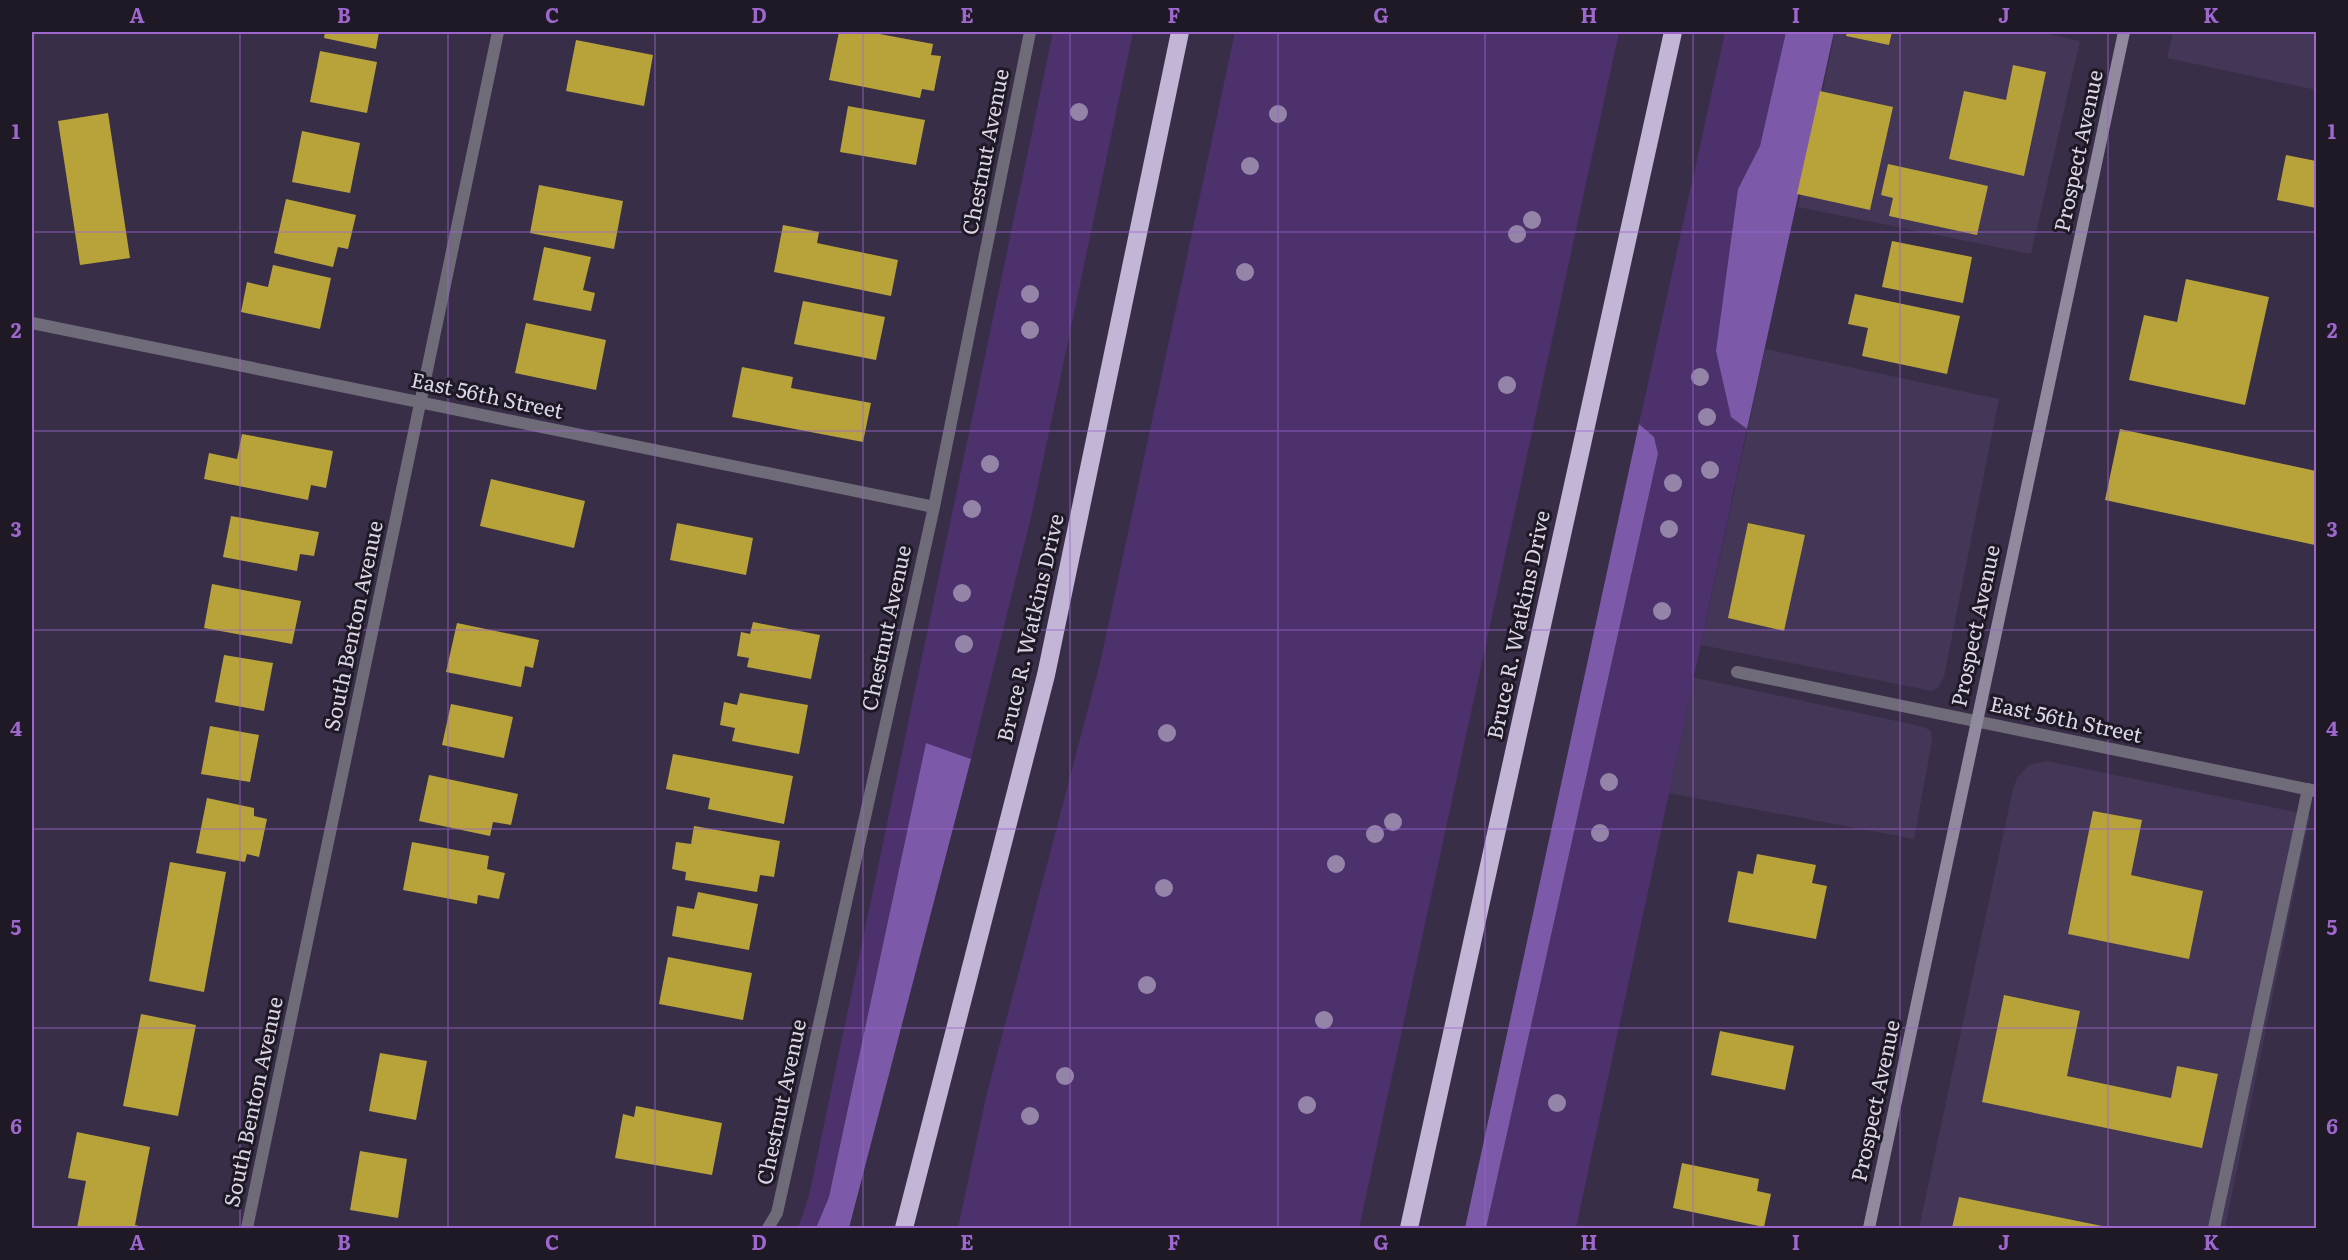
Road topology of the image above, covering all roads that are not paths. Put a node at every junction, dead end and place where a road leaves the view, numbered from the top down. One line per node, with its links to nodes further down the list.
1 (498, 32): 7 (street, South Benton Avenue)
2 (1030, 32): 8 (street, Chestnut Avenue)
3 (1180, 32): 14 (highway, Bruce R. Watkins Drive)
4 (1673, 32): 15 (highway, Bruce R. Watkins Drive)
5 (2124, 32): 10 (main road, Prospect Avenue)
6 (32, 322): 7 (street, East 56th Street)
7 (420, 402): 8 (street, East 56th Street); 12 (street, South Benton Avenue)
8 (934, 507): 13 (street, Chestnut Avenue)
9 (1737, 672): 10 (street, East 56th Street)
10 (1976, 721): 11 (street, East 56th Street); 16 (main road, Prospect Avenue)
11 (2312, 790): 17 (street)
12 (247, 1228)
13 (768, 1228)
14 (904, 1228)
15 (1409, 1228)
16 (1869, 1228)
17 (2214, 1228)

